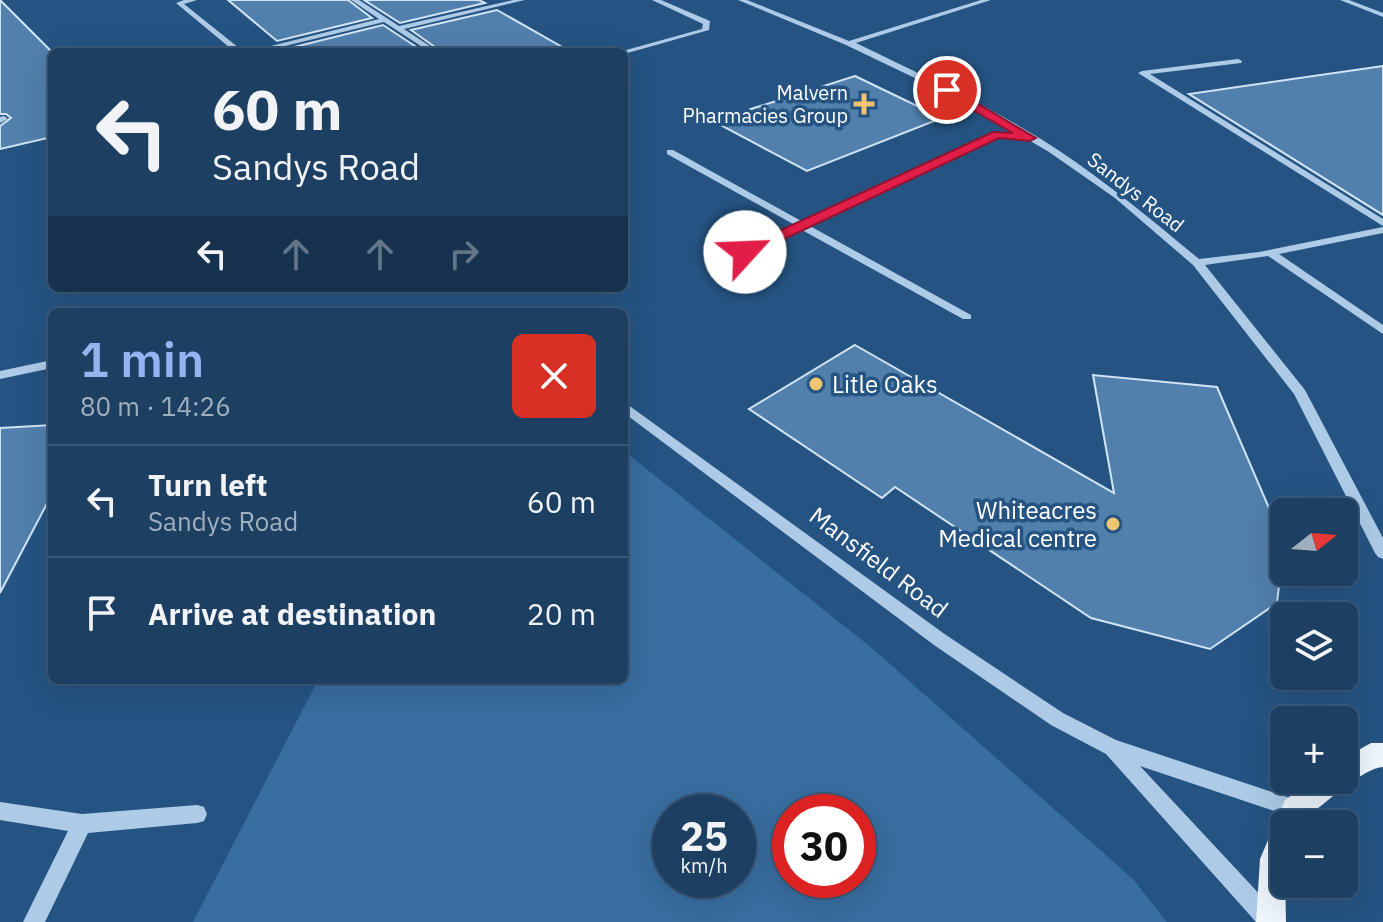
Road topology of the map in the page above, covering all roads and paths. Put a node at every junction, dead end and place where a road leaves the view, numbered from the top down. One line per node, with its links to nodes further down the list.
1 (194, 0): 12 (street)
2 (354, 0): 9 (street)
3 (522, 0): 10 (street)
4 (655, 0): 15 (street)
5 (741, 0): 11 (street, Sandys Road)
6 (988, 0): 11 (street)
7 (1343, 0): 8 (street)
8 (1383, 15)
9 (384, 20): 10 (street); 13 (street)
10 (398, 28): 14 (street)
11 (849, 43): 17 (street, Sandys Road)
12 (235, 48)
13 (268, 48)
14 (429, 48)
15 (628, 51)
16 (1238, 61): 19 (street)
17 (1030, 138): 20 (street); 23 (street, Sandys Road)
18 (670, 152): 20 (street)
19 (1383, 223)
20 (803, 225): 24 (street); 25 (street)
21 (1383, 230): 22 (street)
22 (1270, 253): 23 (street); 26 (street)
23 (1197, 263): 30 (street, Sandys Road)
24 (716, 266)
25 (967, 317)
26 (1383, 330)
27 (48, 365): 28 (street)
28 (0, 375)
29 (628, 409): 31 (street, Mansfield Road)
30 (1383, 553)
31 (1111, 747): 38 (street, Mansfield Road); 42 (street, Mansfield Road)
32 (1383, 755): 33 (main road)
33 (1358, 764)
34 (1321, 794): 35 (main road)
35 (1304, 810)
36 (0, 811): 39 (street)
37 (197, 814): 39 (street)
38 (1270, 815)
39 (82, 824): 41 (street)
40 (1272, 898): 42 (main road)
41 (34, 922)
42 (1270, 922)

